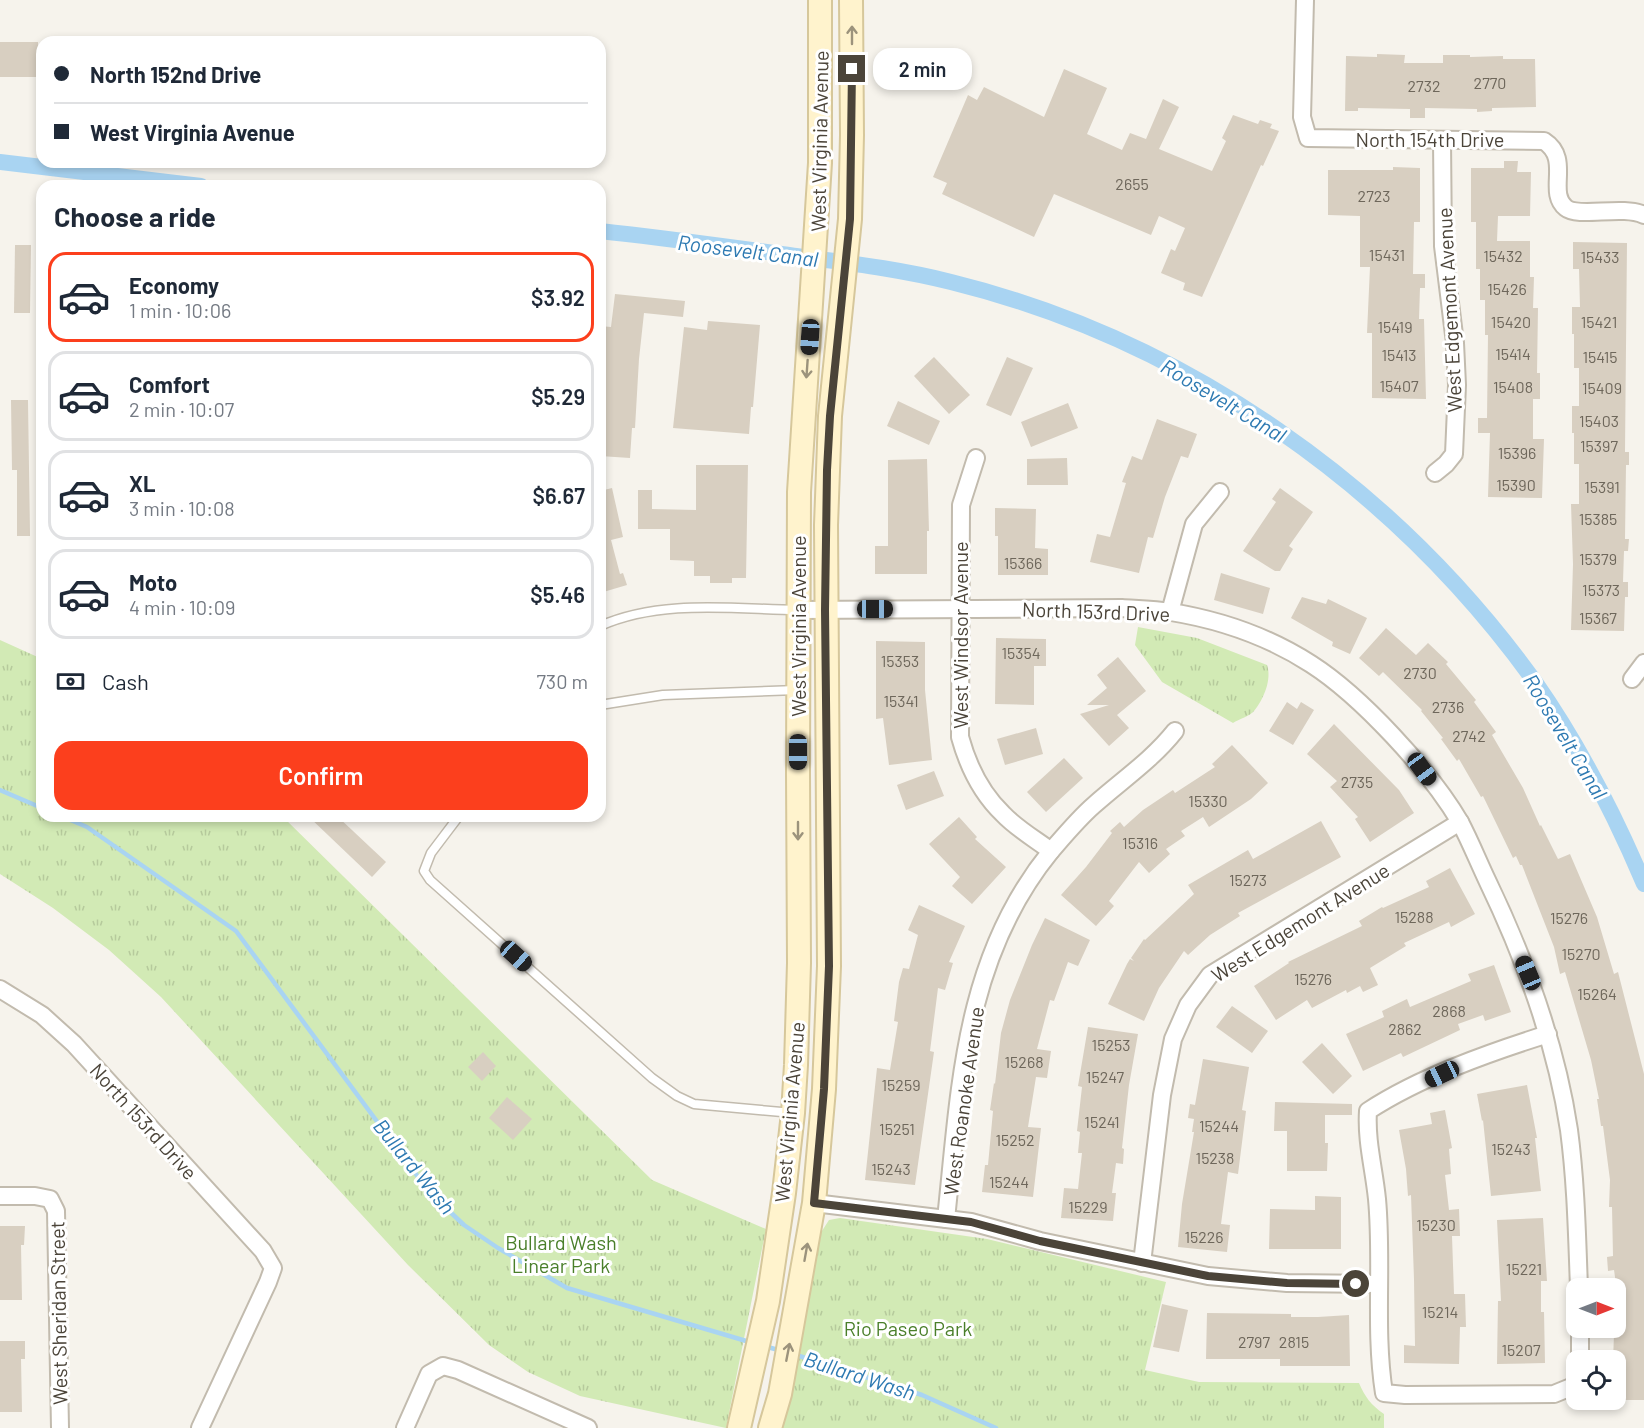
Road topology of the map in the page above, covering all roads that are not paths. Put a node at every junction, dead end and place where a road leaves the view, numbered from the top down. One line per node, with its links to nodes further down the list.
1 (820, 0): 10 (main road, West Virginia Avenue, one-way to 10)
2 (851, 0): 11 (main road, West Virginia Avenue, one-way to 2)
3 (1305, 0): 4 (street, North 154th Drive)
4 (1442, 140): 5 (street, North 154th Drive); 7 (street, West Edgemont Avenue)
5 (1644, 214)
6 (976, 458): 9 (street, West Windsor Avenue)
7 (1436, 473)
8 (1220, 492): 12 (street)
9 (959, 608): 11 (street, North 153rd Drive); 12 (street, North 153rd Drive); 21 (street, West Windsor Avenue)
10 (798, 610): 11 (street, North 153rd Drive); 13 (lane); 16 (main road, West Virginia Avenue)
11 (825, 610): 26 (main road, West Virginia Avenue)
12 (1170, 612): 20 (street, North 153rd Drive)
13 (606, 623)
14 (1644, 663): 15 (street)
15 (1632, 679)
16 (798, 690): 17 (lane); 24 (main road, West Virginia Avenue, one-way to 24)
17 (606, 704)
18 (1175, 731): 21 (street, West Roanoke Avenue)
19 (454, 822): 24 (lane)
20 (1460, 822): 23 (street, North 153rd Drive); 28 (street, West Edgemont Avenue)
21 (1051, 851): 27 (street, West Roanoke Avenue)
22 (0, 988): 33 (street, North 153rd Drive)
23 (1548, 1034): 29 (street, North 153rd Drive); 30 (street)
24 (793, 1113): 36 (main road, West Virginia Avenue)
25 (0, 1196): 32 (street, West Sheridan Street)
26 (814, 1203): 27 (street); 37 (main road, West Virginia Avenue, one-way to 26)
27 (946, 1219): 28 (street)
28 (1142, 1263): 30 (street)
29 (1579, 1278)
30 (1379, 1284): 31 (street)
31 (1566, 1389)
32 (60, 1428)
33 (200, 1428)
34 (405, 1428): 35 (street)
35 (588, 1428)
36 (739, 1428)
37 (770, 1428)

